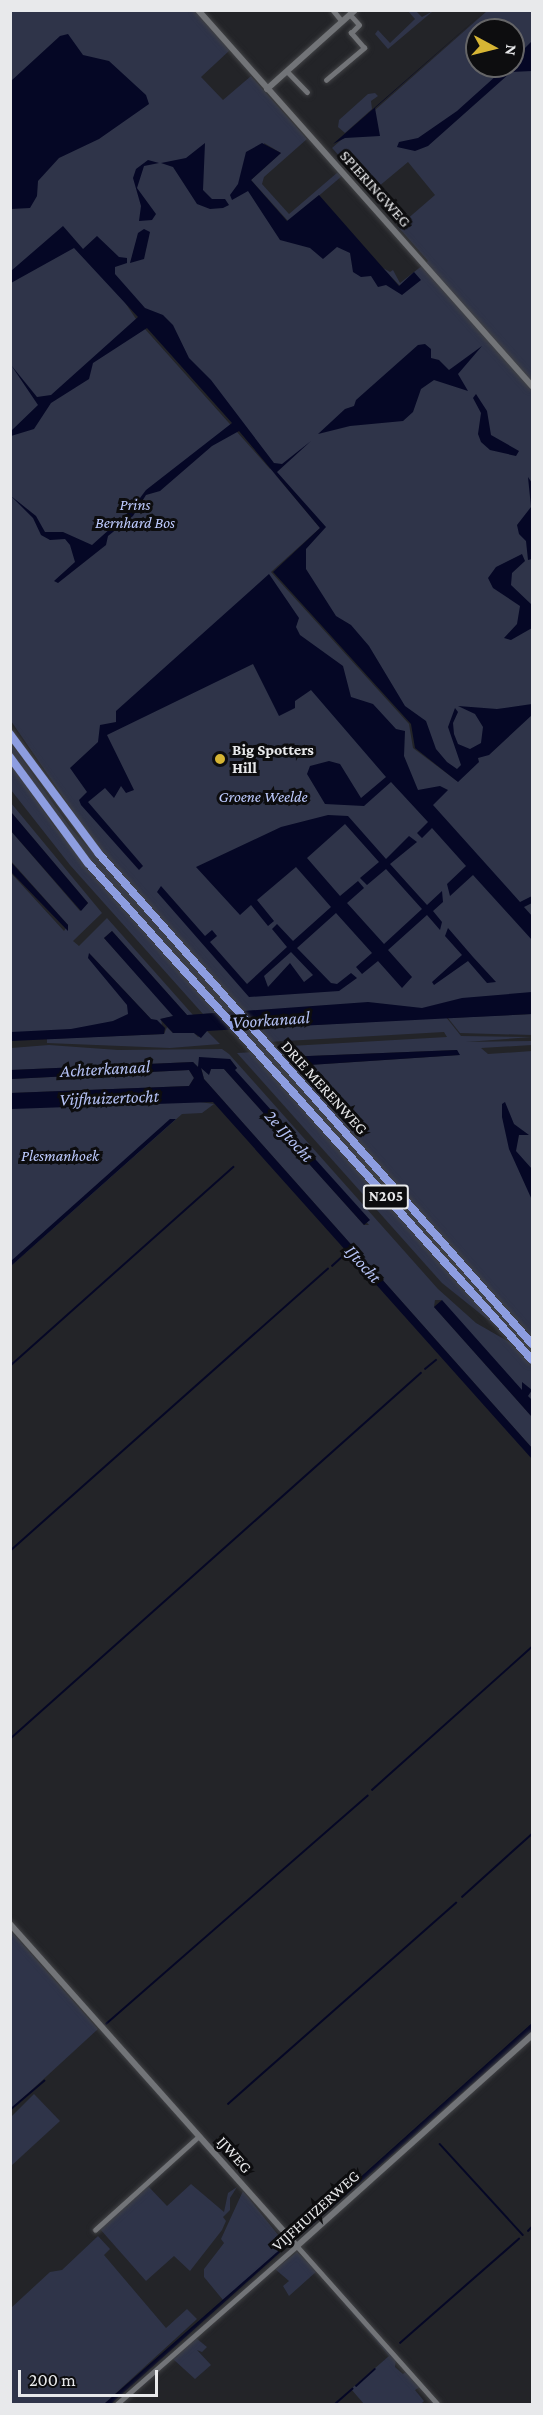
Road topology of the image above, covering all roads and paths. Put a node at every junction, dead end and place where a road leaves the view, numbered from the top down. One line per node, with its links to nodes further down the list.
1 (198, 10): 7 (street, SPIERINGWEG)
2 (333, 10): 4 (street)
3 (353, 13): 4 (street); 6 (street)
4 (342, 21): 5 (street)
5 (288, 71): 7 (street); 8 (street)
6 (326, 80)
7 (267, 89): 9 (street, SPIERINGWEG)
8 (307, 92)
9 (532, 386)
10 (10, 734): 12 (highway, DRIE MERENWEG / N205)
11 (10, 758): 13 (highway, DRIE MERENWEG / N205)
12 (532, 1344)
13 (532, 1360)
14 (10, 1924): 16 (street, IJWEG)
15 (532, 2035): 18 (street, VIJFHUIZERWEG)
16 (200, 2136): 17 (street); 18 (street, IJWEG)
17 (95, 2230)
18 (297, 2246): 19 (street, VIJFHUIZERWEG); 20 (street, IJWEG)
19 (117, 2404)
20 (438, 2404)

